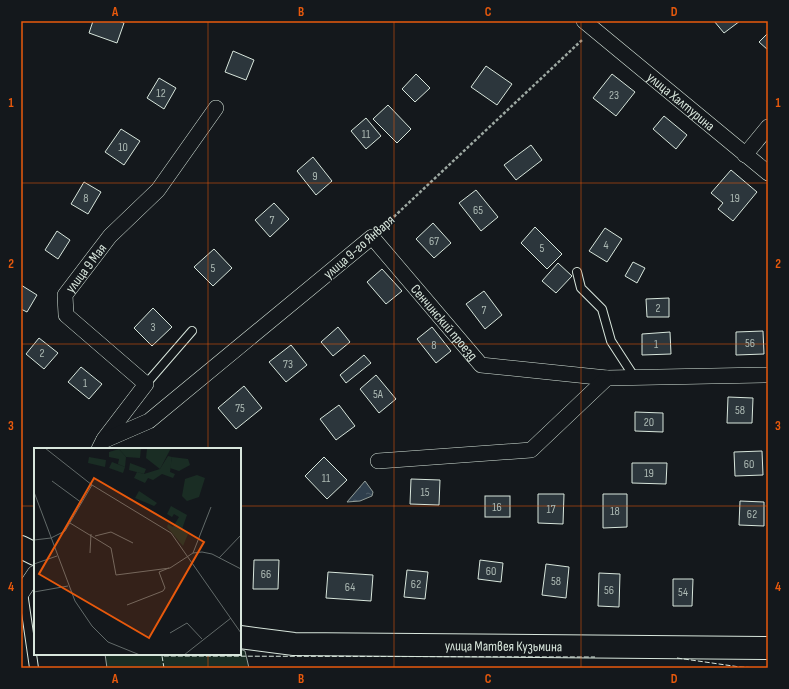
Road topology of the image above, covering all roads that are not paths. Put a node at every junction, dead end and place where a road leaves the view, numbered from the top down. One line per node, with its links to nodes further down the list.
1 (591, 23): 4 (street, улица Халтурина)
2 (216, 108): 12 (street, улица 9 Мая)
3 (768, 127): 4 (street)
4 (745, 155): 5 (street, улица Халтурина)
5 (768, 173)
6 (372, 237): 10 (street, Сенчинский проезд); 13 (street, улица 9-го Января)
7 (577, 272): 11 (lane)
8 (192, 331): 12 (lane)
9 (768, 375): 11 (street, Сенчинский проезд)
10 (607, 378): 11 (street, Сенчинский проезд); 14 (street)
11 (635, 378)
12 (146, 384): 13 (street)
13 (101, 445)
14 (378, 461)
15 (21, 547): 16 (main road)
16 (34, 554)
17 (34, 575): 18 (street)
18 (22, 593): 21 (lane)
19 (241, 636): 20 (main road, улица Матвея Кузьмина)
20 (768, 648)
21 (34, 668)

